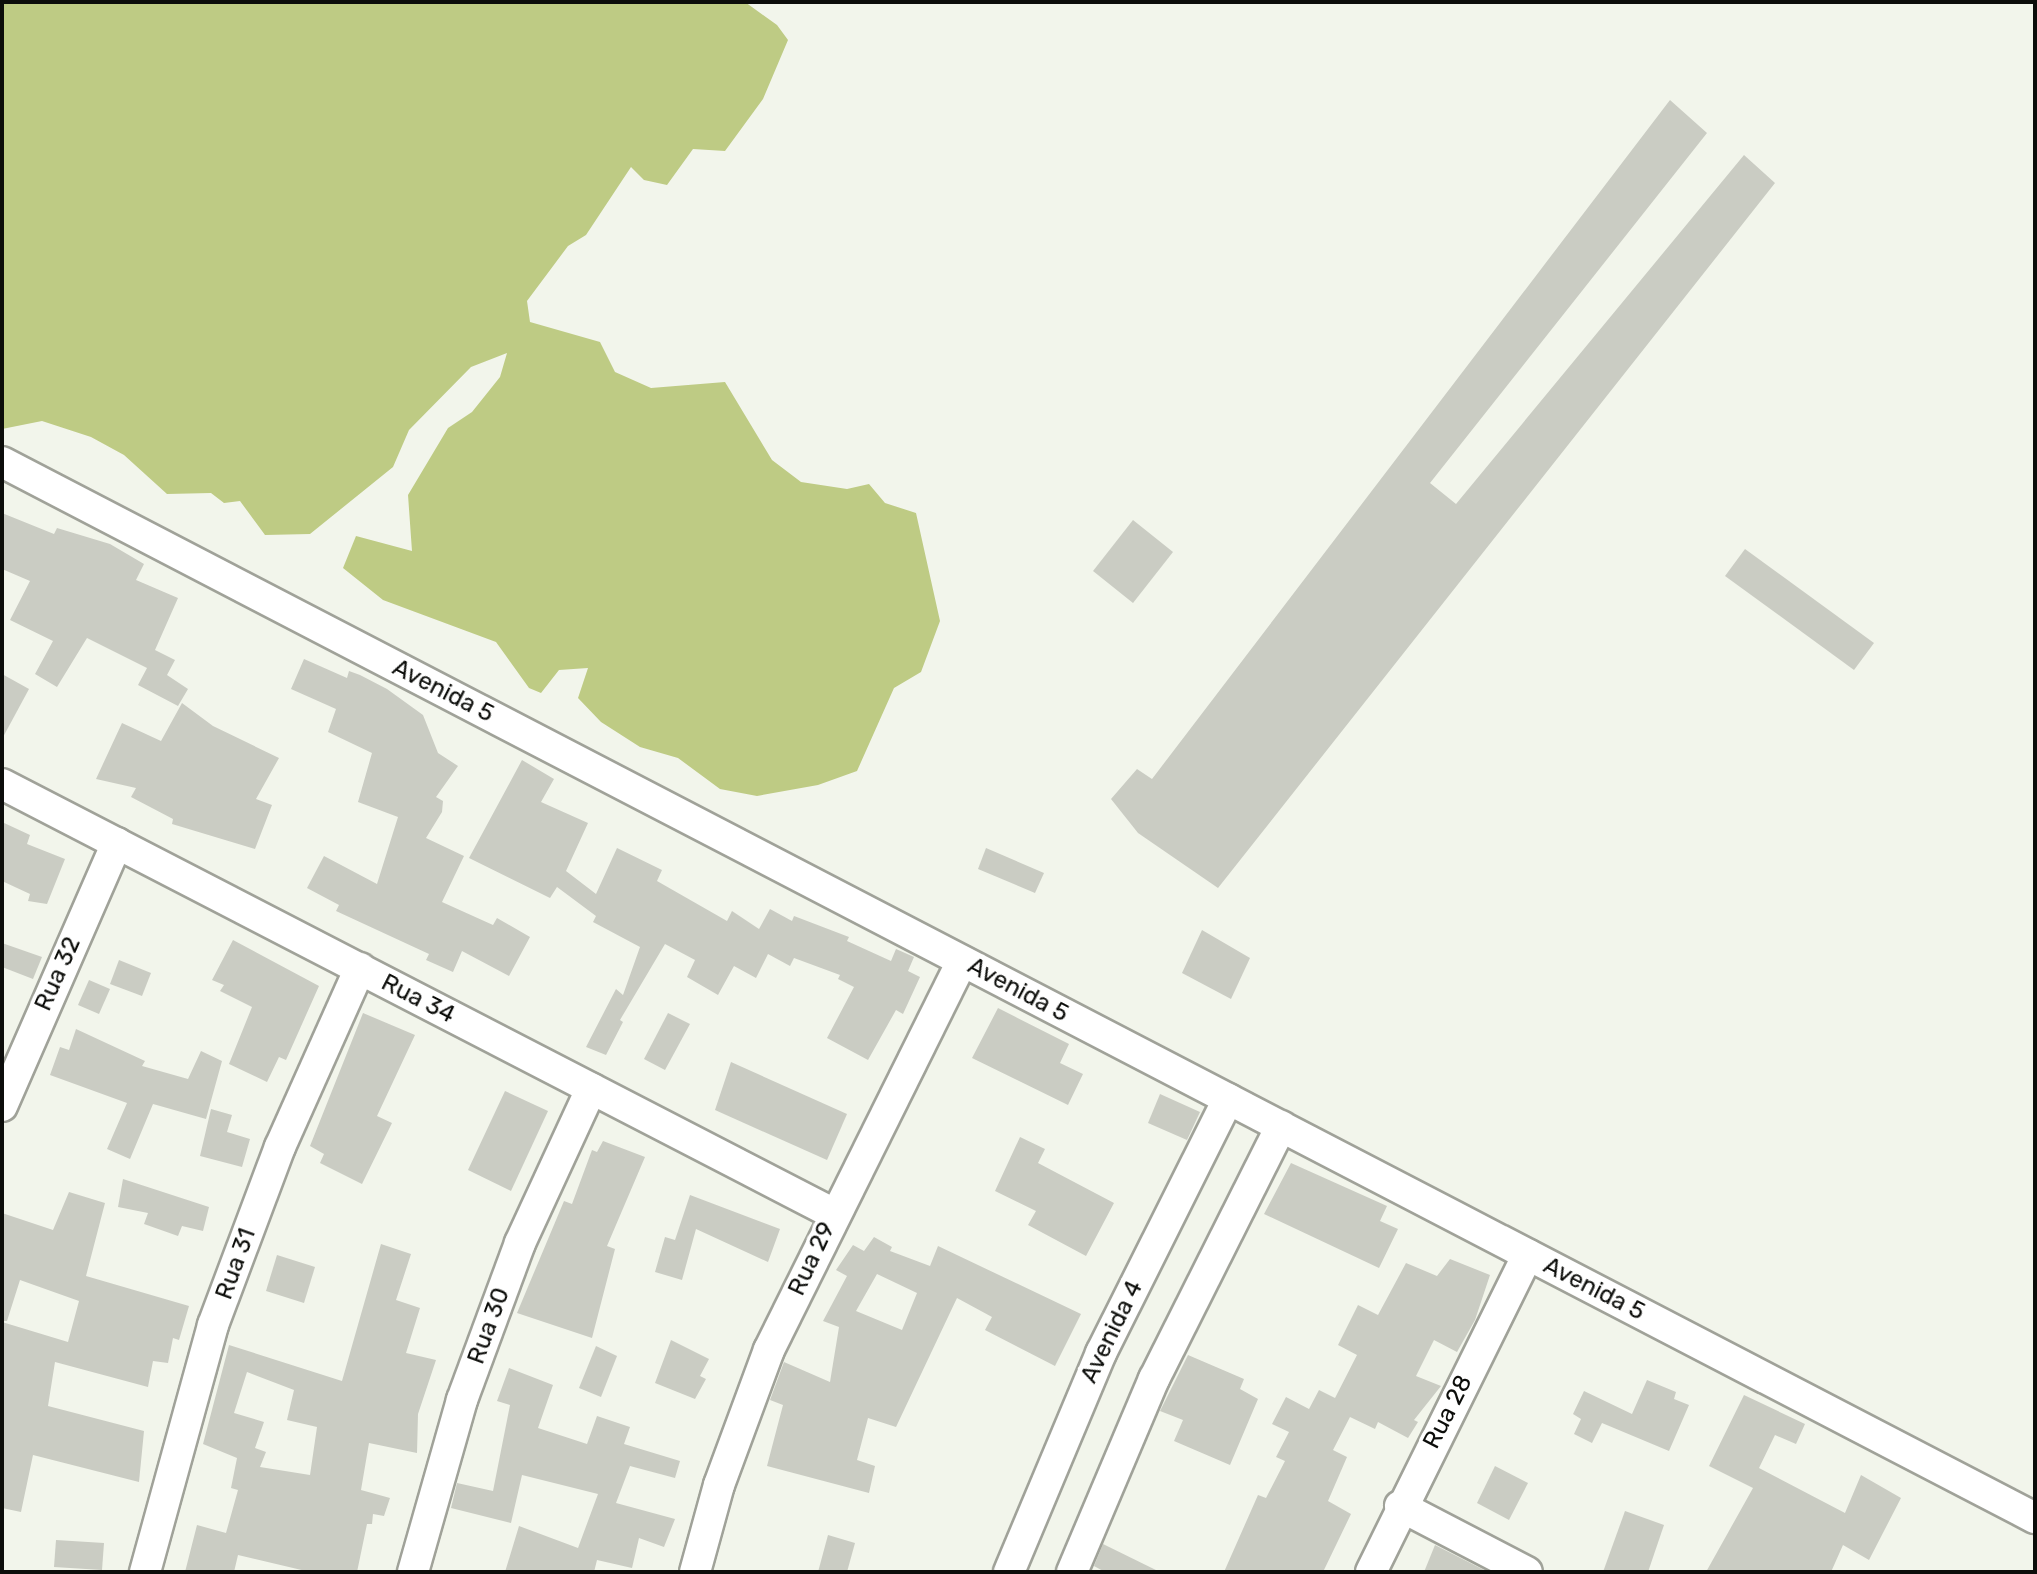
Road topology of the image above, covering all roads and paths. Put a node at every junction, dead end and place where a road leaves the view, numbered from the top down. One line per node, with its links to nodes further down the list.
1 (2, 462): 4 (street, Avenida 5)
2 (2, 784): 3 (street, Rua 34)
3 (117, 843): 5 (street, Rua 34); 8 (street, Rua 32)
4 (962, 961): 7 (street, Avenida 5); 10 (street, Rua 29)
5 (360, 968): 6 (street, Rua 34); 14 (street, Rua 31)
6 (591, 1089): 10 (street, Rua 34); 15 (street, Rua 30)
7 (1228, 1099): 9 (street, Avenida 5); 17 (street, Avenida 4)
8 (2, 1106)
9 (1281, 1126): 11 (street, Avenida 5); 18 (street)
10 (834, 1214): 16 (street, Rua 29)
11 (1528, 1255): 12 (street, Rua 28); 13 (street, Avenida 5)
12 (1400, 1506): 19 (street, Rua 28); 20 (street)
13 (2035, 1518)
14 (145, 1572)
15 (413, 1572)
16 (695, 1572)
17 (1009, 1572)
18 (1072, 1572)
19 (1371, 1572)
20 (1527, 1572)

